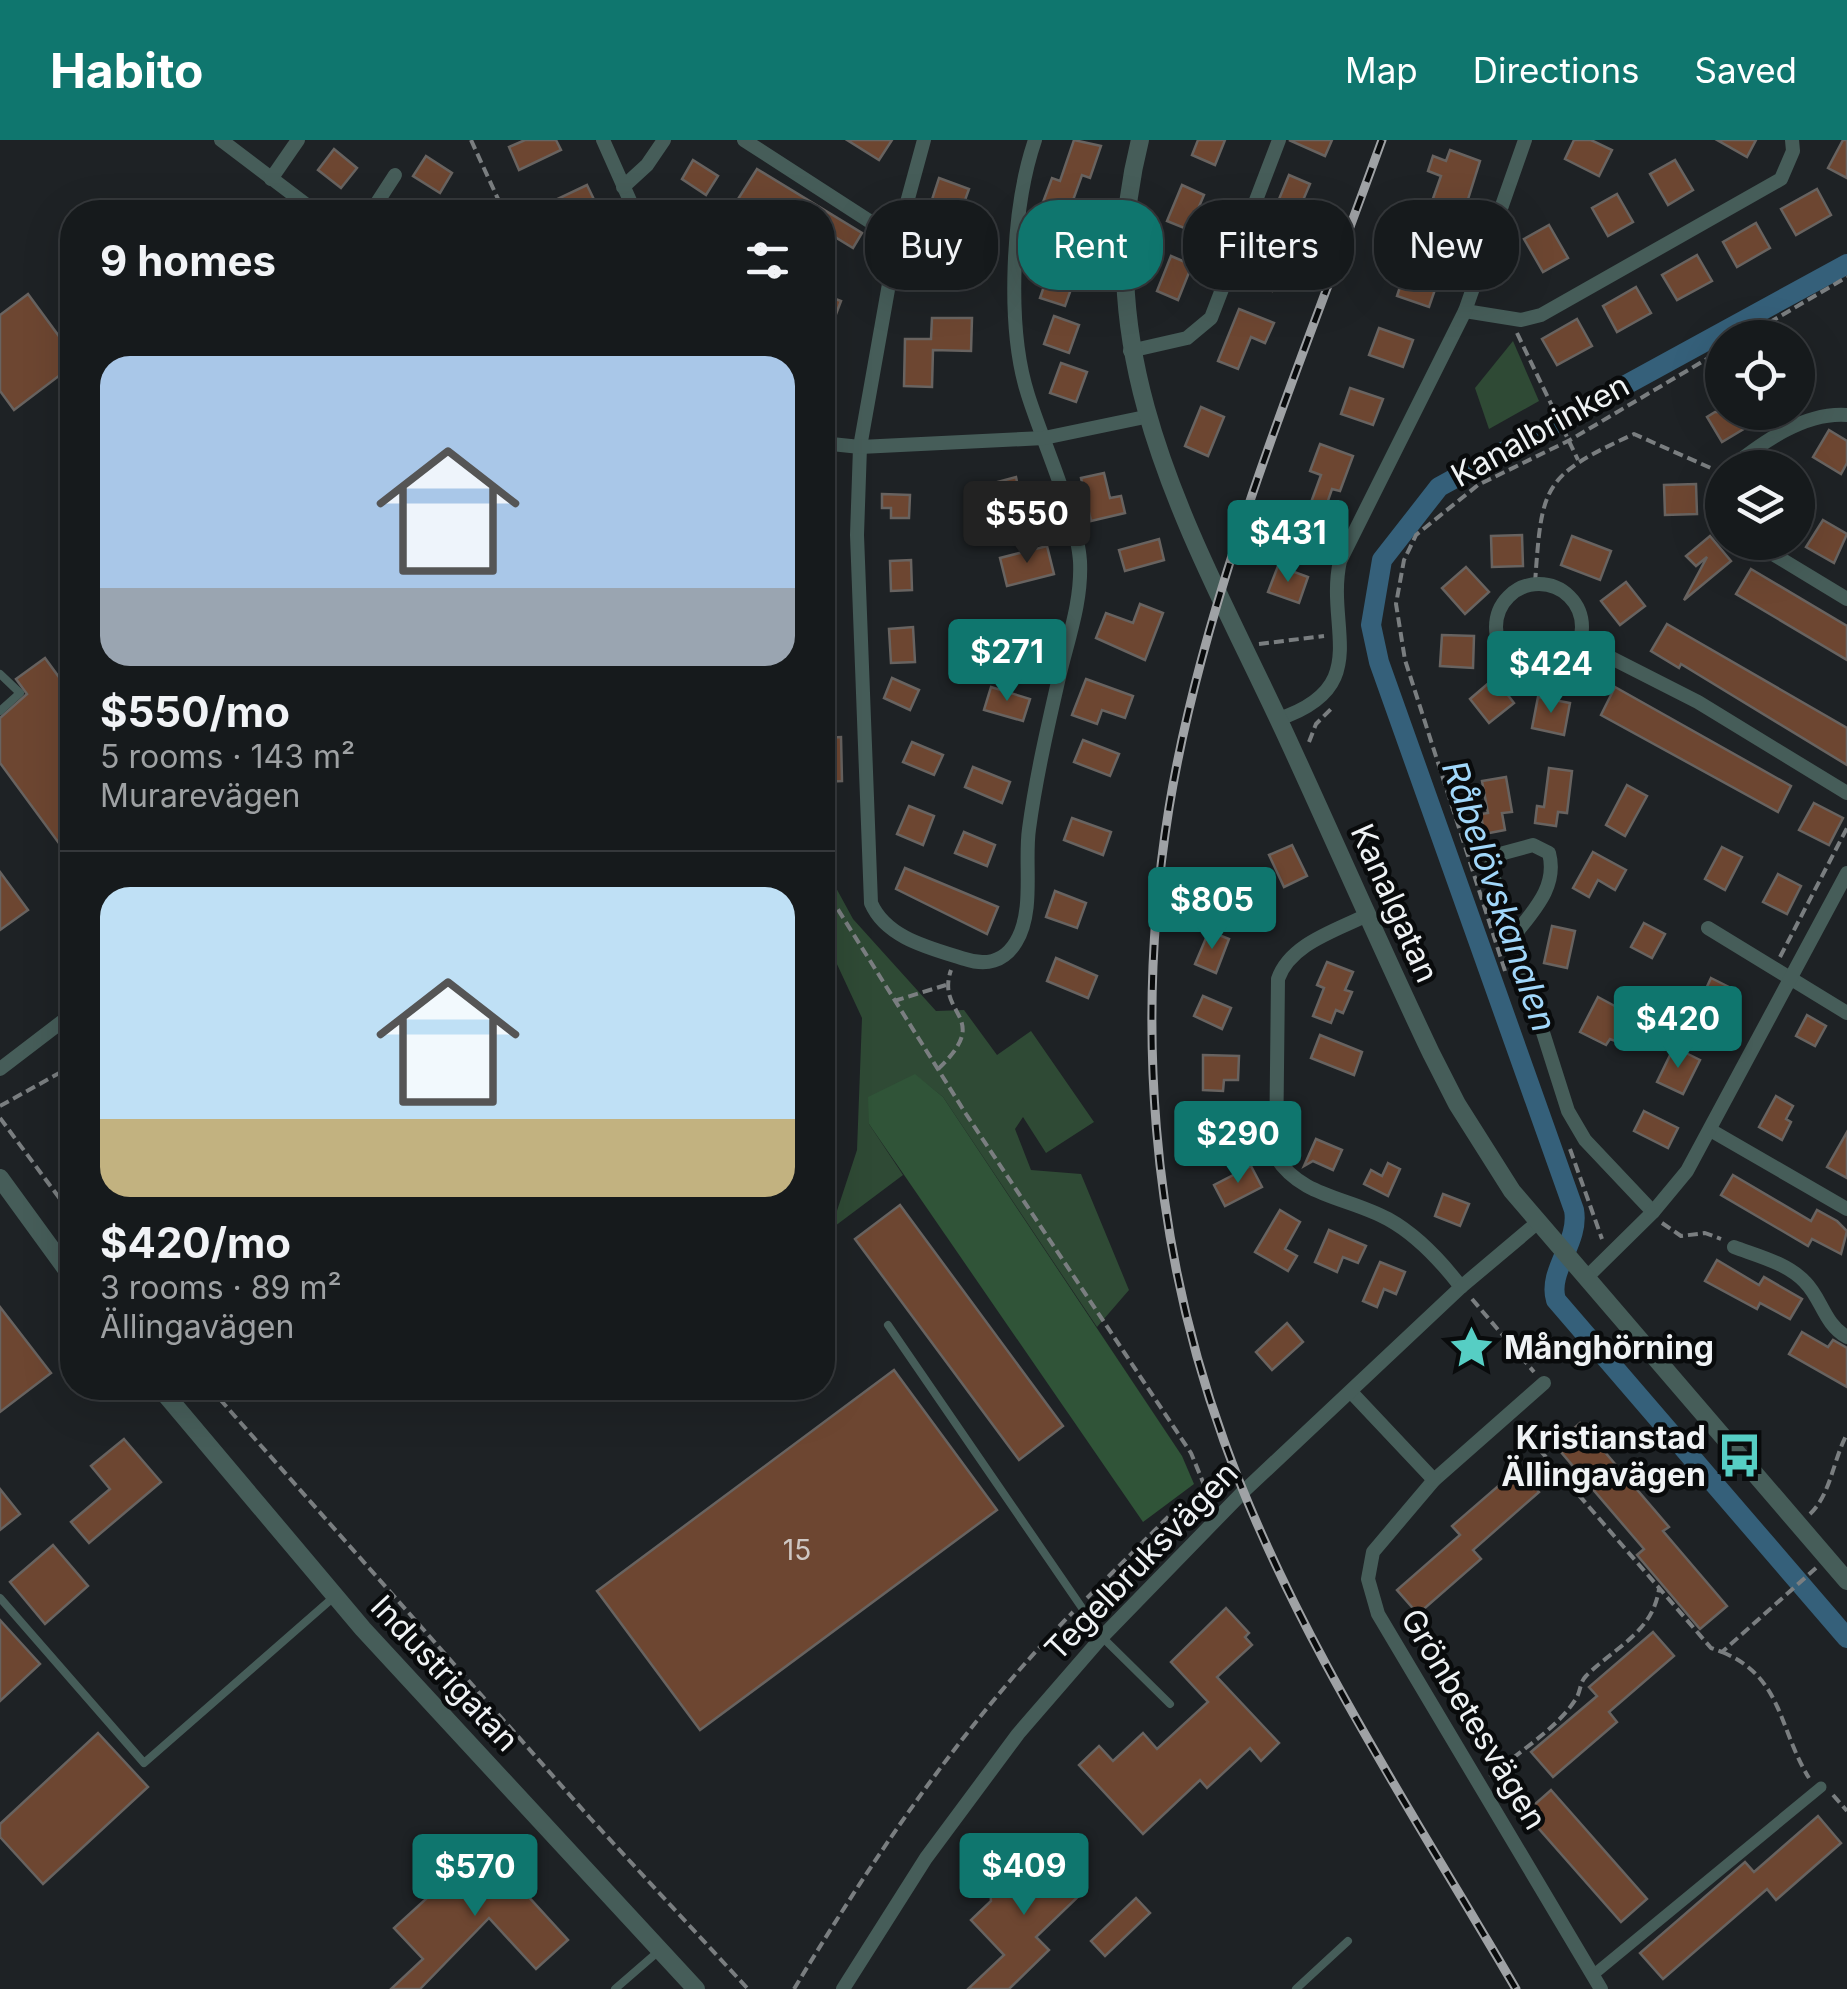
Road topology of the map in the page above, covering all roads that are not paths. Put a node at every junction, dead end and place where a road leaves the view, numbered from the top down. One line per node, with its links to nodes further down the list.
1 (222, 140): 13 (street)
2 (298, 140): 13 (street)
3 (602, 140): 14 (street)
4 (664, 140): 14 (street)
5 (744, 140): 19 (street)
6 (924, 140): 18 (street)
7 (1035, 140): 25 (street)
8 (1140, 140): 22 (street, Kanalgatan)
9 (1279, 140): 22 (street)
10 (1526, 140): 21 (street)
11 (1792, 140): 21 (street)
12 (396, 176): 16 (street)
13 (271, 179): 15 (street)
14 (623, 187): 17 (street)
15 (300, 200)
16 (379, 200)
17 (629, 200)
18 (908, 200)
19 (865, 218)
20 (888, 290): 27 (street)
21 (1466, 310): 34 (street)
22 (1130, 351): 24 (street, Kanalgatan)
23 (1847, 415): 28 (street)
24 (1145, 417): 25 (street); 34 (street, Kanalgatan)
25 (1044, 438): 27 (street); 27 (street)
26 (835, 445): 27 (street)
27 (860, 448)
28 (1753, 450)
29 (1783, 560): 30 (street)
30 (1847, 599)
31 (1580, 642): 31 (street); 35 (street)
32 (0, 674): 33 (lane)
33 (0, 711)
34 (1278, 719): 37 (street, Kanalgatan)
35 (1847, 793)
36 (1847, 873): 40 (street)
37 (1367, 915): 48 (street, Kanalgatan); 54 (street)
38 (1708, 928): 40 (street)
39 (1513, 937): 39 (street); 47 (street)
40 (1792, 980): 41 (street); 44 (street)
41 (1847, 1013)
42 (60, 1023): 43 (street)
43 (0, 1069)
44 (1712, 1131): 46 (street); 47 (street)
45 (0, 1178): 51 (street)
46 (1847, 1209)
47 (1653, 1212): 53 (street)
48 (1537, 1223): 53 (street, Kanalgatan); 54 (street, Tegelbruksvägen)
49 (60, 1246): 51 (lane)
50 (1734, 1247): 56 (street)
51 (54, 1251): 52 (street)
52 (60, 1259)
53 (1580, 1269): 61 (street, Kanalgatan)
54 (1466, 1292): 58 (street, Tegelbruksvägen)
55 (888, 1325): 64 (lane)
56 (1847, 1338)
57 (1544, 1383): 60 (street, Grönbetesvägen)
58 (1352, 1393): 60 (street); 64 (street, Tegelbruksvägen)
59 (170, 1400): 62 (street, Industrigatan)
60 (1434, 1480): 69 (street, Grönbetesvägen)
61 (1847, 1581)
62 (335, 1596): 63 (lane); 68 (street, Industrigatan)
63 (0, 1598)
64 (1102, 1637): 65 (lane); 72 (street, Tegelbruksvägen)
65 (1170, 1704)
66 (1821, 1786): 69 (street)
67 (1348, 1941): 73 (lane)
68 (660, 1950): 70 (lane); 71 (street, Industrigatan)
69 (1593, 1975): 74 (street, Grönbetesvägen)
70 (615, 1989)
71 (696, 1989)
72 (843, 1989)
73 (1296, 1989)
74 (1602, 1989)

